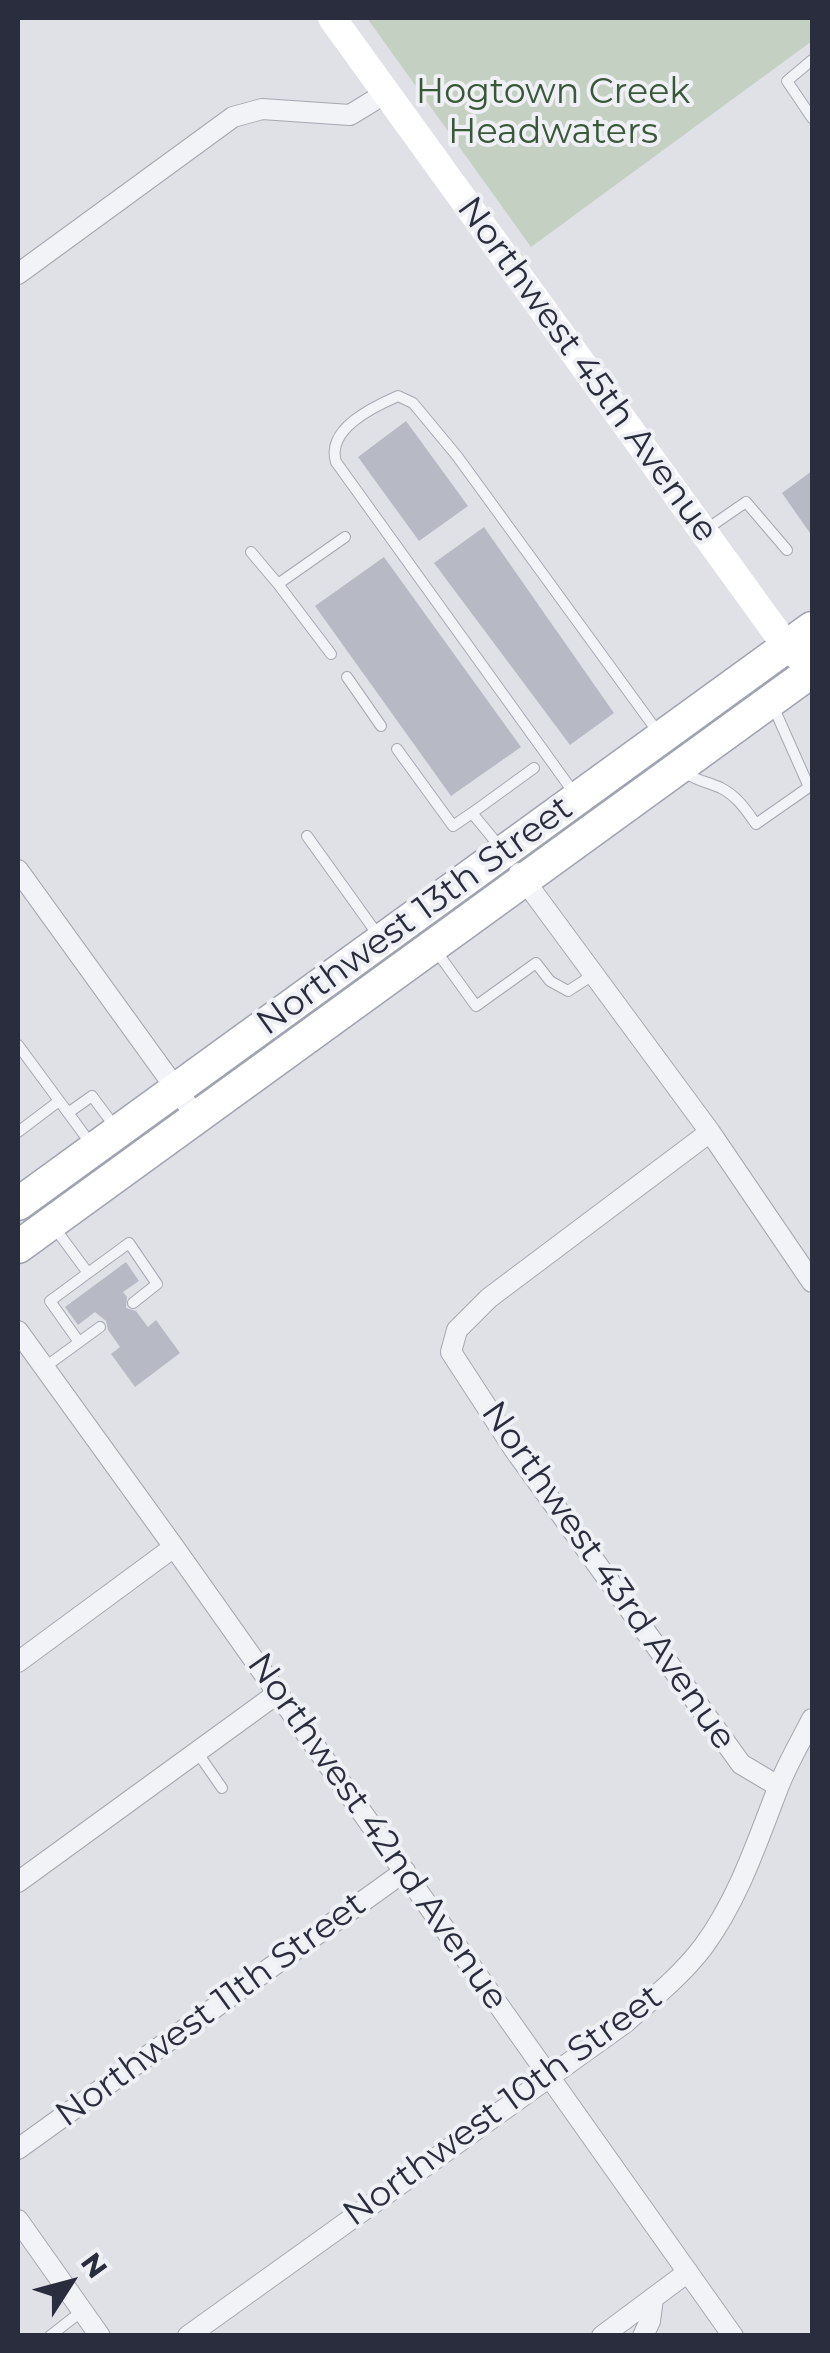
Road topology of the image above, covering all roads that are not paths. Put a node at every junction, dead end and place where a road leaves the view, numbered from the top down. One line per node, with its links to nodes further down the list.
1 (332, 18): 3 (street, Northwest 45th Avenue)
2 (812, 60): 4 (lane)
3 (386, 93): 5 (street); 6 (street, Northwest 45th Avenue)
4 (812, 118)
5 (18, 274)
6 (704, 532): 8 (lane); 11 (street, Northwest 45th Avenue)
7 (345, 537): 10 (lane)
8 (787, 550)
9 (252, 552): 10 (lane)
10 (278, 584): 12 (lane)
11 (806, 653): 14 (main road, Northwest 13th Street); 16 (main road, Northwest 13th Street)
12 (331, 654)
13 (347, 677): 15 (lane)
14 (771, 700): 18 (main road, Northwest 13th Street); 18 (lane)
15 (381, 726)
16 (662, 737): 20 (main road, Northwest 13th Street); 20 (lane)
17 (397, 748): 21 (lane)
18 (678, 767): 25 (main road, Northwest 13th Street)
19 (534, 768): 21 (lane)
20 (578, 798): 23 (main road, Northwest 13th Street)
21 (472, 813): 23 (lane)
22 (307, 836): 26 (lane)
23 (504, 852): 25 (street); 26 (main road, Northwest 13th Street)
24 (18, 870): 30 (street)
25 (524, 878): 27 (main road, Northwest 13th Street); 28 (street)
26 (382, 940): 30 (main road, Northwest 13th Street)
27 (432, 944): 28 (lane); 33 (main road, Northwest 13th Street)
28 (594, 974): 35 (street)
29 (18, 1045): 31 (lane)
30 (176, 1089): 33 (street); 36 (main road, Northwest 13th Street)
31 (59, 1100): 32 (lane); 34 (lane)
32 (68, 1113): 36 (lane); 36 (lane)
33 (195, 1116): 38 (main road, Northwest 13th Street)
34 (18, 1132)
35 (710, 1132): 41 (street); 52 (street, Northwest 43rd Avenue)
36 (106, 1140): 37 (main road, Northwest 13th Street)
37 (18, 1204)
38 (50, 1222): 39 (main road, Northwest 13th Street); 40 (lane)
39 (18, 1246)
40 (88, 1273): 42 (lane); 45 (lane)
41 (812, 1282)
42 (133, 1302)
43 (100, 1326): 45 (lane)
44 (18, 1332): 46 (street, Northwest 42nd Avenue)
45 (79, 1342): 46 (lane)
46 (44, 1368): 47 (street, Northwest 42nd Avenue)
47 (174, 1547): 48 (street); 49 (street, Northwest 42nd Avenue)
48 (18, 1662)
49 (278, 1693): 51 (street); 54 (street, Northwest 42nd Avenue)
50 (812, 1720): 52 (street, Northwest 10th Street)
51 (197, 1752): 53 (lane); 55 (street)
52 (778, 1786): 56 (street, Northwest 10th Street)
53 (222, 1788)
54 (405, 1870): 56 (street, Northwest 42nd Avenue); 57 (street, Northwest 11th Street)
55 (18, 1882)
56 (550, 2075): 59 (street, Northwest 42nd Avenue); 64 (street, Northwest 10th Street)
57 (18, 2149)
58 (18, 2220): 61 (street)
59 (688, 2272): 60 (street); 67 (street, Northwest 42nd Avenue)
60 (653, 2298): 65 (street); 66 (street)
61 (82, 2311): 62 (lane); 63 (street)
62 (50, 2336)
63 (100, 2336)
64 (188, 2336)
65 (602, 2336)
66 (643, 2336)
67 (733, 2336)

